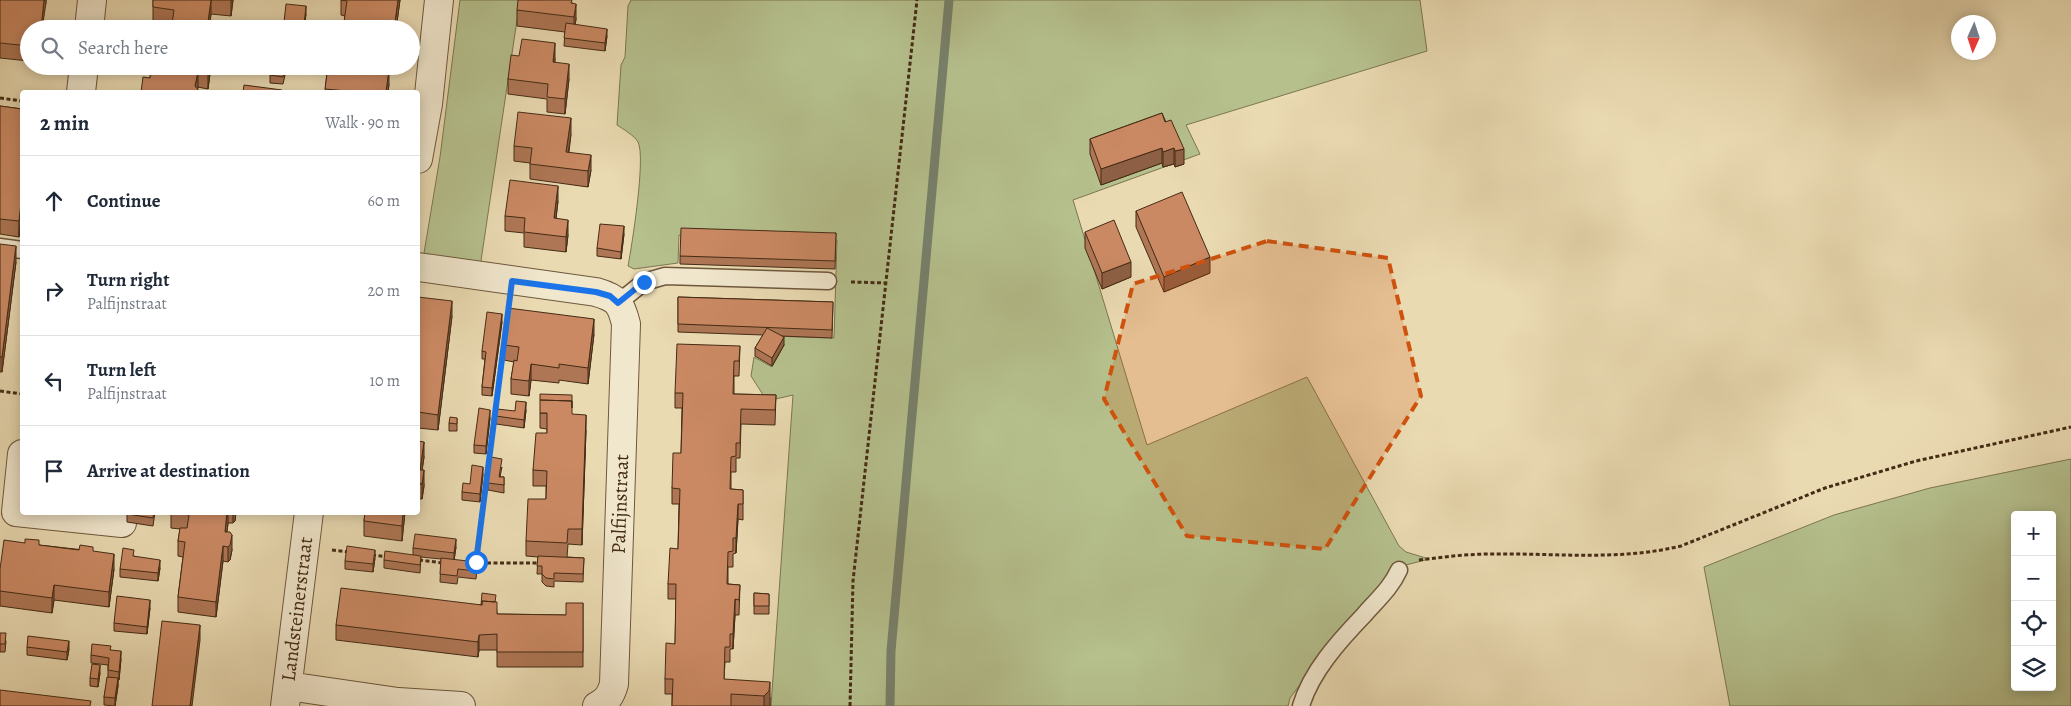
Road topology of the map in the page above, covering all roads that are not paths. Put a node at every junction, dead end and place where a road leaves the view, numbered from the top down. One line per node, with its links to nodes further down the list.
1 (92, 0): 3 (street)
2 (439, 0): 6 (street)
3 (90, 20)
4 (83, 75): 5 (street)
5 (80, 90)
6 (420, 148)
7 (0, 247): 8 (lane)
8 (20, 250)
9 (420, 267): 11 (street)
10 (828, 281): 11 (lane)
11 (618, 303): 19 (street, Palfijnstraat)
12 (20, 473): 13 (street)
13 (20, 512)
14 (45, 515): 16 (street)
15 (309, 515): 18 (street, Landsteinerstraat)
16 (122, 523)
17 (1399, 570): 21 (lane)
18 (286, 696): 20 (street)
19 (601, 705)
20 (461, 706)
21 (1301, 706)

